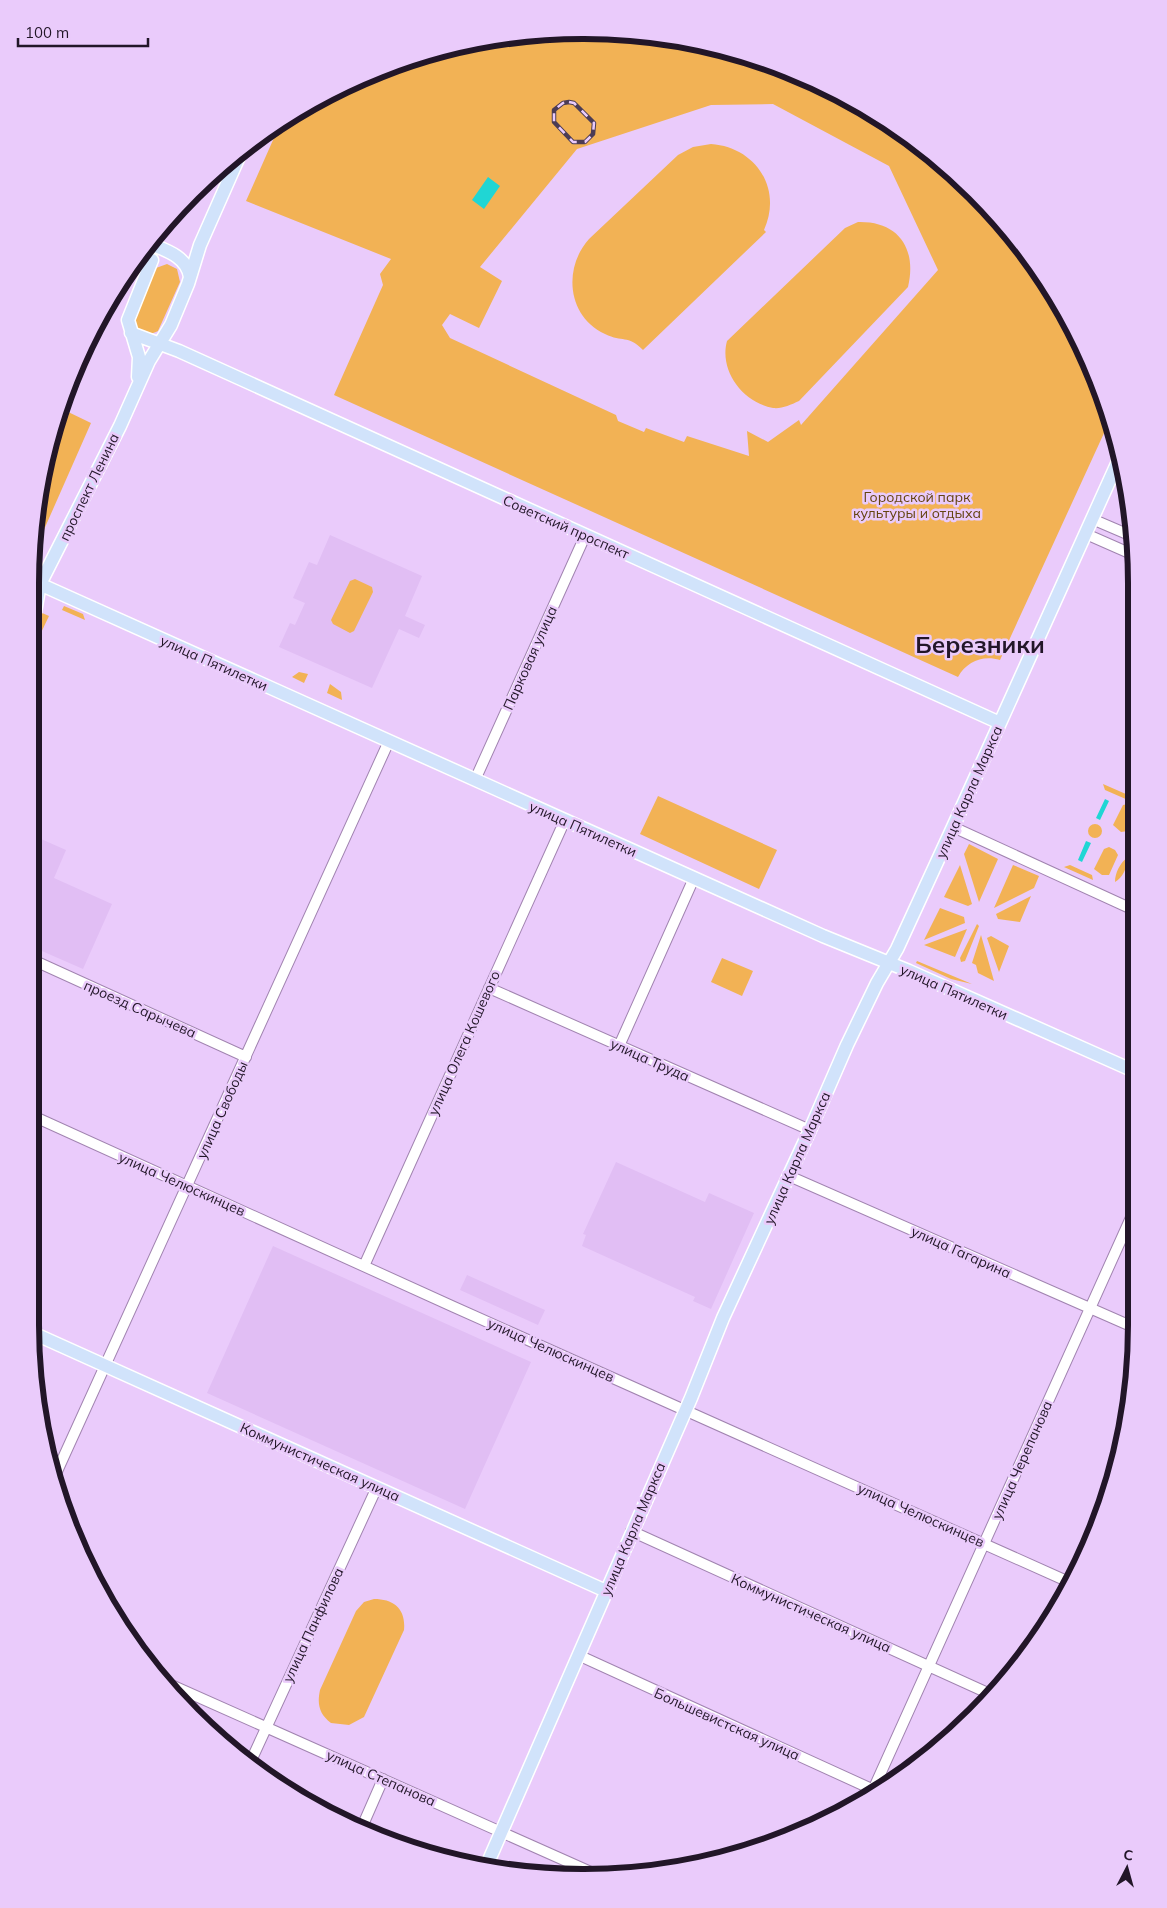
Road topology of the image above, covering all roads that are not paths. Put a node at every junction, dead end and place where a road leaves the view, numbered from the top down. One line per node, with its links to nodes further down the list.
1 (236, 164): 2 (main road, проспект Ленина)
2 (200, 245): 4 (main road); 7 (main road, проспект Ленина)
3 (156, 246): 4 (main road)
4 (174, 254): 6 (main road); 7 (main road)
5 (147, 258): 6 (main road)
6 (152, 260): 8 (main road, проспект Ленина)
7 (190, 277): 9 (main road, проспект Ленина)
8 (131, 333): 9 (main road, Советский проспект); 10 (main road, проспект Ленина)
9 (159, 344): 10 (main road, проспект Ленина); 15 (main road, Советский проспект)
10 (136, 389): 17 (main road, проспект Ленина)
11 (1116, 467): 12 (main road, улица Карла Маркса)
12 (1092, 518): 13 (main road, улица Карла Маркса); 14 (street)
13 (1086, 534): 16 (street); 19 (main road, улица Карла Маркса)
14 (1126, 534)
15 (585, 536): 19 (main road, Советский проспект); 21 (street, Парковая улица)
16 (1127, 552)
17 (39, 581)
18 (39, 586): 20 (main road, улица Пятилетки)
19 (1000, 723): 23 (main road, улица Карла Маркса)
20 (389, 742): 21 (main road, улица Пятилетки); 30 (street, улица Свободы)
21 (475, 780): 22 (main road, улица Пятилетки)
22 (565, 820): 24 (main road, улица Пятилетки); 28 (street, улица Олега Кошевого)
23 (954, 827): 25 (street); 27 (main road, улица Карла Маркса)
24 (694, 878): 27 (main road, улица Пятилетки); 29 (street)
25 (1128, 907)
26 (39, 963): 30 (street, проезд Сарычева)
27 (888, 964): 31 (main road, улица Пятилетки); 33 (main road, улица Карла Маркса)
28 (489, 988): 29 (street, улица Труда); 37 (street, улица Олега Кошевого)
29 (619, 1046): 33 (street, улица Труда)
30 (246, 1057): 35 (street, улица Свободы)
31 (1128, 1068)
32 (39, 1118): 35 (street, улица Челюскинцев)
33 (810, 1130): 34 (main road, улица Карла Маркса)
34 (789, 1176): 38 (street, улица Гагарина); 42 (main road, улица Карла Маркса)
35 (187, 1186): 37 (street, улица Челюскинцев); 41 (street, улица Свободы)
36 (1128, 1224): 38 (street, улица Черепанова)
37 (364, 1266): 42 (street, улица Челюскинцев)
38 (1090, 1310): 39 (street, улица Гагарина); 46 (street, улица Черепанова)
39 (1128, 1325)
40 (39, 1336): 41 (main road, Коммунистическая улица)
41 (106, 1366): 43 (street, улица Свободы); 44 (main road, Коммунистическая улица)
42 (684, 1410): 45 (main road, улица Карла Маркса); 46 (street, улица Челюскинцев)
43 (58, 1469)
44 (377, 1487): 48 (main road, Коммунистическая улица); 53 (street, улица Панфилова)
45 (631, 1531): 48 (main road, улица Карла Маркса); 50 (street, Коммунистическая улица)
46 (984, 1544): 47 (street, улица Челюскинцев); 50 (street, улица Черепанова)
47 (1064, 1580)
48 (606, 1591): 49 (main road, улица Карла Маркса)
49 (578, 1656): 57 (street, Большевистская улица); 59 (main road, улица Карла Маркса)
50 (929, 1666): 52 (street, Коммунистическая улица); 56 (street, улица Черепанова)
51 (177, 1688): 53 (street, улица Степанова)
52 (986, 1692)
53 (266, 1727): 54 (street, улица Панфилова); 55 (street, улица Степанова)
54 (253, 1757)
55 (383, 1779): 58 (street); 59 (street, улица Степанова)
56 (879, 1781)
57 (869, 1788)
58 (364, 1823)
59 (502, 1832): 60 (main road, улица Карла Маркса); 61 (street, улица Степанова)
60 (489, 1861)
61 (584, 1869)

